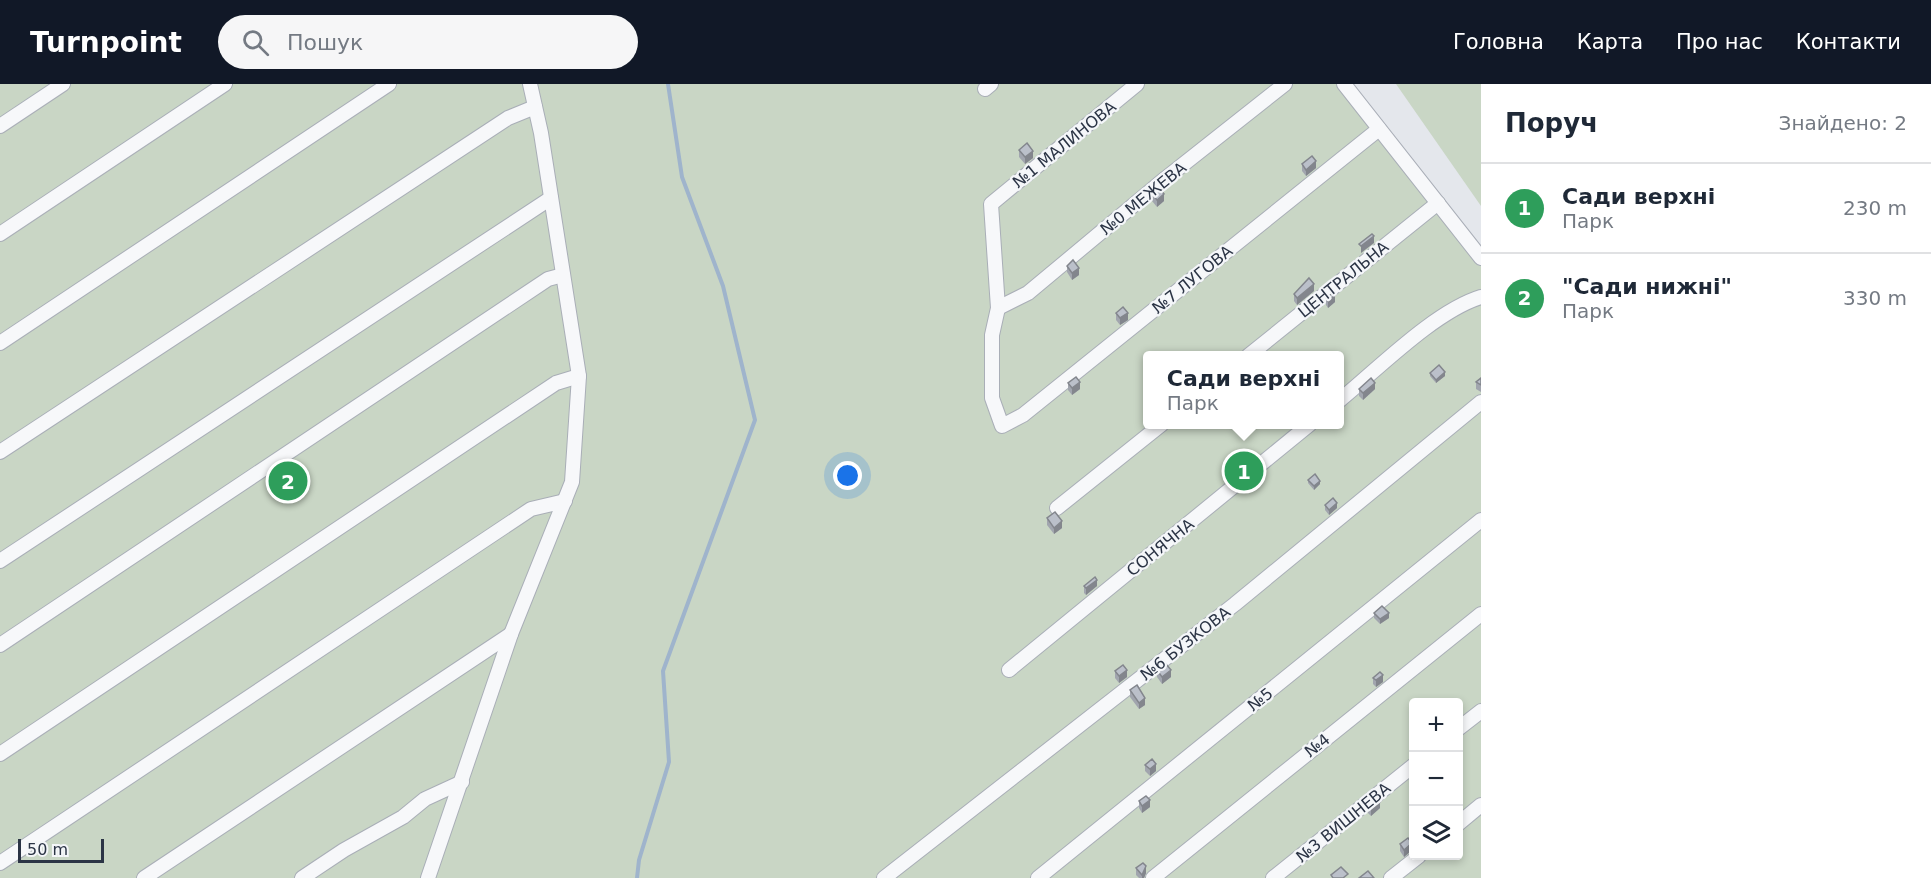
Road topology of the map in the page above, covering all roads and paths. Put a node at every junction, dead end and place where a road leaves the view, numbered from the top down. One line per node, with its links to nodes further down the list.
1 (63, 84): 9 (street)
2 (225, 84): 13 (street)
3 (389, 84): 18 (street)
4 (530, 84): 8 (street)
5 (1137, 84): 17 (street, №1 МАЛИНОВА)
6 (1285, 84): 17 (street, №0 МЕЖЕВА)
7 (1344, 84): 10 (street)
8 (535, 107): 11 (street); 25 (street)
9 (0, 126)
10 (1379, 129): 12 (street); 17 (street, №7 ЛУГОВА)
11 (551, 198): 15 (street); 29 (street)
12 (1438, 203): 14 (street); 19 (street, ЦЕНТРАЛЬНА)
13 (0, 234)
14 (1481, 258)
15 (563, 275): 20 (street); 32 (street)
16 (1481, 297): 21 (street)
17 (998, 308)
18 (0, 343)
19 (1254, 351)
20 (579, 376): 26 (street); 36 (street)
21 (1344, 397)
22 (1481, 402): 46 (street, №6 БУЗКОВА)
23 (1156, 429): 27 (street)
24 (1304, 429): 33 (street, СОНЯЧНА)
25 (0, 452)
26 (564, 501): 31 (street); 42 (street)
27 (1057, 508)
28 (1481, 520): 47 (street, №5)
29 (0, 561)
30 (1481, 614): 48 (street, №4)
31 (511, 634): 38 (street); 43 (street)
32 (0, 645)
33 (1009, 670)
34 (1481, 711): 35 (street)
35 (1463, 725)
36 (0, 754)
37 (1409, 768): 49 (street, №3 ВИШНЕВА)
38 (462, 782): 44 (street); 45 (street)
39 (1481, 806): 40 (street)
40 (1463, 820)
41 (1413, 860): 50 (street)
42 (0, 863)
43 (144, 878)
44 (302, 878)
45 (428, 878)
46 (884, 878)
47 (1038, 878)
48 (1153, 878)
49 (1272, 878)
50 (1391, 878)

